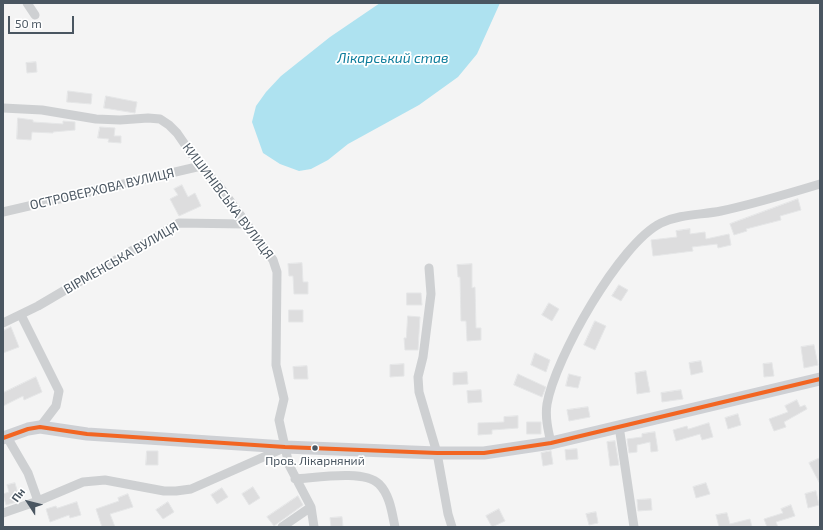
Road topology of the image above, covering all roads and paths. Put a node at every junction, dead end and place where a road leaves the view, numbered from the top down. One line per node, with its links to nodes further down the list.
1 (27, 3): 2 (street)
2 (35, 15)
3 (3, 108): 4 (street, КИШИНІВСЬКА ВУЛИЦЯ)
4 (201, 166): 6 (street, ОСТРОВЕРХОВА ВУЛИЦЯ); 7 (street, КИШИНІВСЬКА ВУЛИЦЯ)
5 (820, 184): 15 (street)
6 (3, 212)
7 (246, 224): 9 (street, ВІРМЕНСЬКА ВУЛИЦЯ); 16 (street, КИШИНІВСЬКА ВУЛИЦЯ)
8 (429, 268): 17 (street)
9 (21, 315): 10 (street, ВІРМЕНСЬКА ВУЛИЦЯ); 13 (street)
10 (3, 323)
11 (820, 379): 12 (street)
12 (619, 426): 15 (street); 26 (street)
13 (40, 427): 14 (street); 16 (street)
14 (5, 437): 19 (street)
15 (551, 443): 17 (street)
16 (285, 447): 17 (street); 18 (street, КИШИНІВСЬКА ВУЛИЦЯ); 19 (street)
17 (437, 453): 25 (street)
18 (295, 479): 20 (street, КИШИНІВСЬКА ВУЛИЦЯ); 24 (street)
19 (38, 501): 21 (street)
20 (311, 507): 22 (street); 23 (street)
21 (3, 513)
22 (282, 527)
23 (314, 527)
24 (395, 527)
25 (452, 527)
26 (634, 527)

